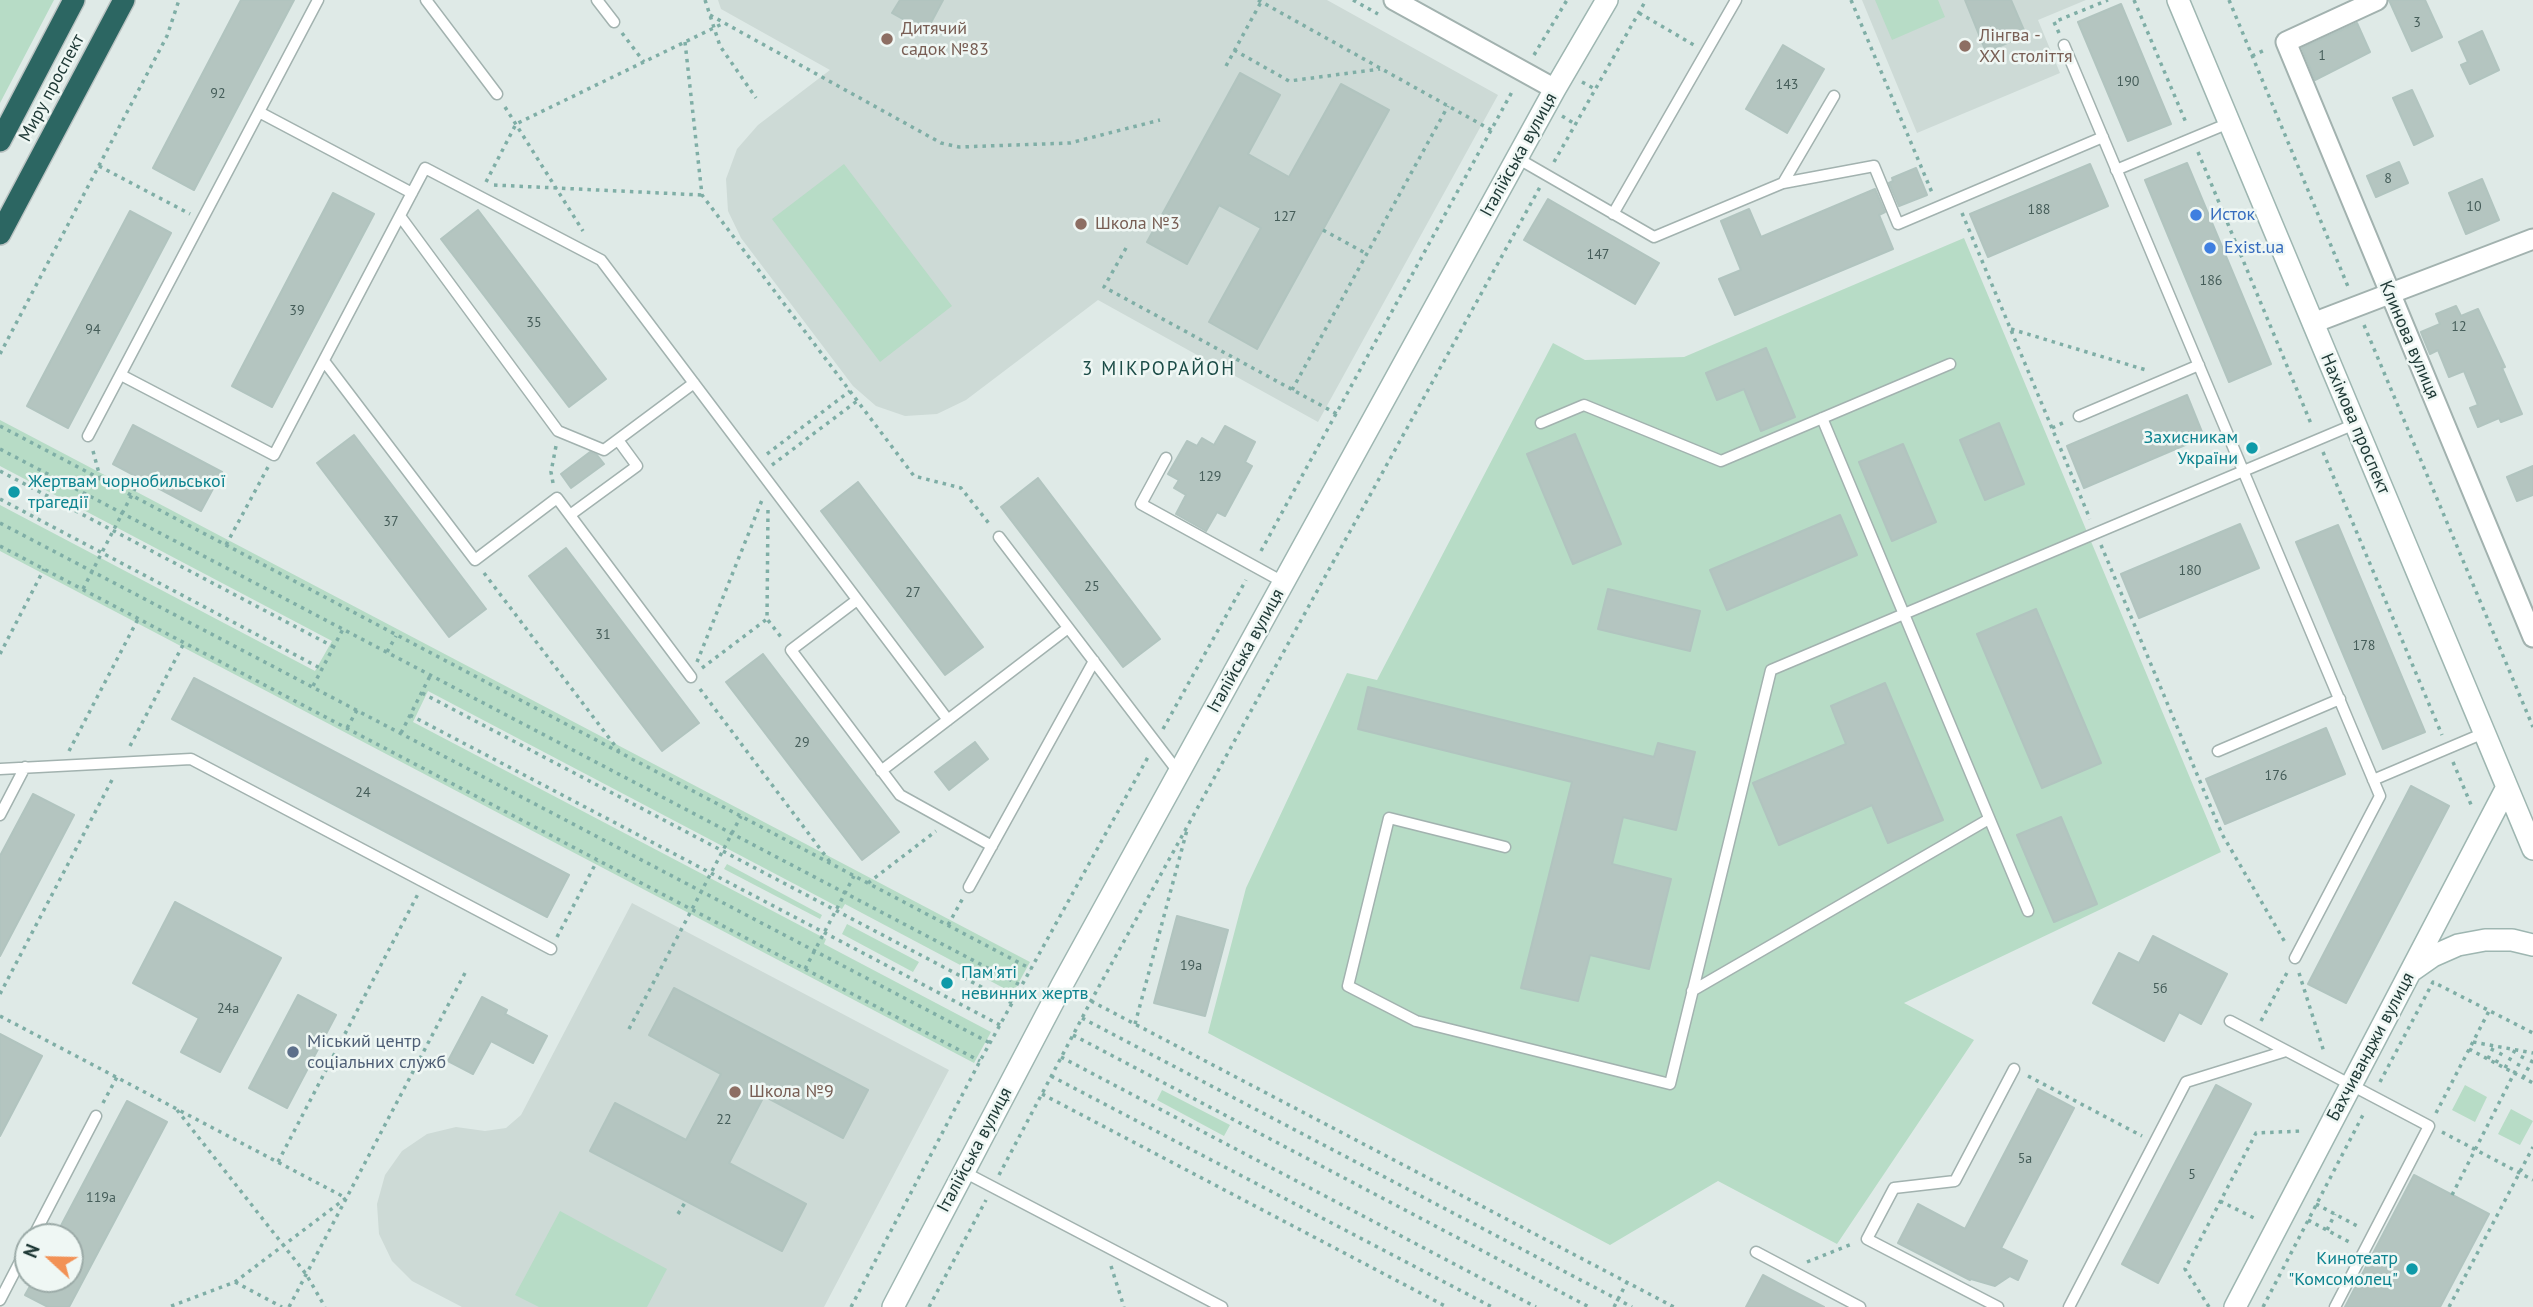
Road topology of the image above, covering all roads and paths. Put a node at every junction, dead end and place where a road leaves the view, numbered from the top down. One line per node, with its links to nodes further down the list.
1 (75, 0): 51 (highway, Миру проспект)
2 (124, 0): 66 (highway, Миру проспект)
3 (179, 0): 53 (path)
4 (318, 0): 42 (lane)
5 (426, 0): 38 (lane)
6 (597, 0): 22 (lane)
7 (705, 0): 21 (path)
8 (1394, 0): 35 (street)
9 (1566, 0): 30 (path)
10 (1607, 0): 35 (street, Італійська вулиця)
11 (1646, 0): 20 (path)
12 (1737, 0): 29 (lane)
13 (1852, 0): 61 (path)
14 (2108, 0): 24 (path)
15 (2134, 0): 50 (path)
16 (2178, 0): 45 (street, Нахімова проспект)
17 (2228, 0): 72 (path)
18 (2377, 0): 71 (street, Клинова вулиця)
19 (1259, 1): 28 (path); 33 (path)
20 (1639, 13): 29 (path); 36 (path)
21 (710, 15): 23 (path); 25 (path)
22 (614, 22): 31 (path)
23 (724, 22): 25 (path); 44 (path)
24 (2054, 22)
25 (714, 28): 26 (path); 40 (path)
26 (685, 42): 31 (path); 59 (path)
27 (2064, 45): 49 (lane)
28 (1234, 51): 32 (path); 33 (path)
29 (1706, 52): 62 (lane)
30 (1534, 55)
31 (644, 62): 46 (path)
32 (1226, 66)
33 (1382, 69): 41 (path)
34 (1580, 81): 36 (path)
35 (1555, 89): 52 (street, Італійська вулиця)
36 (1595, 89): 47 (path)
37 (1515, 90): 48 (path)
38 (497, 94): 46 (path)
39 (1834, 96): 56 (lane)
40 (756, 98)
41 (1448, 106): 48 (path); 69 (path)
42 (259, 112): 58 (lane); 64 (lane)
43 (1560, 116): 47 (path)
44 (1160, 120)
45 (2229, 122): 50 (lane); 73 (street, Нахімова проспект)
46 (516, 124): 57 (path); 57 (path)
47 (1575, 124): 55 (path)
48 (1493, 131): 85 (path)
49 (2103, 138): 54 (lane); 60 (lane)
50 (2192, 138): 54 (lane); 93 (path)
51 (0, 141)
52 (1517, 158): 55 (lane); 121 (street, Італійська вулиця)
53 (99, 166): 64 (path); 75 (path)
54 (2116, 170): 78 (lane)
55 (1546, 175): 62 (lane); 169 (path)
56 (1783, 183): 61 (lane); 62 (lane)
57 (556, 188): 59 (path); 70 (path)
58 (412, 192): 63 (lane); 70 (lane)
59 (702, 195): 83 (path)
60 (1956, 199): 61 (lane); 74 (path)
61 (1938, 207)
62 (1613, 214)
63 (400, 216): 76 (lane); 91 (lane)
64 (202, 221): 79 (lane)
65 (1323, 230): 69 (path)
66 (0, 234)
67 (2533, 239): 71 (street)
68 (1126, 248): 82 (path)
69 (1367, 254): 82 (path)
70 (601, 260): 81 (lane)
71 (2390, 294): 72 (street); 131 (street, Клинова вулиця)
72 (2357, 307): 73 (street); 148 (path)
73 (2313, 323): 89 (street, Нахімова проспект)
74 (2011, 329): 80 (path); 112 (path)
75 (0, 354)
76 (324, 361): 96 (lane); 117 (lane)
77 (1950, 364): 87 (lane)
78 (2199, 365): 80 (lane); 100 (lane)
79 (121, 375): 92 (lane); 96 (lane)
80 (2170, 378): 86 (lane)
81 (694, 383): 94 (lane); 98 (lane)
82 (1292, 390): 85 (path)
83 (850, 391): 84 (path); 98 (path)
84 (857, 401): 102 (path); 113 (path)
85 (1336, 414): 118 (path)
86 (2079, 416)
87 (1822, 418): 88 (lane); 124 (lane)
88 (1541, 423)
89 (2355, 424): 93 (lane); 151 (street, Нахімова проспект)
90 (0, 426): 103 (path)
91 (558, 431): 94 (lane); 101 (path)
92 (88, 436): 103 (path)
93 (2318, 439): 100 (lane); 153 (path)
94 (618, 440): 109 (lane)
95 (0, 449): 108 (path)
96 (274, 456): 114 (path)
97 (1166, 458): 118 (lane)
98 (755, 464): 102 (lane)
99 (0, 471): 111 (path)
100 (2243, 471): 112 (lane); 144 (lane)
101 (551, 472)
102 (761, 473): 105 (lane)
103 (100, 479): 106 (path)
104 (141, 479): 106 (path)
105 (769, 482): 123 (lane); 126 (path); 141 (path)
106 (132, 496): 108 (path); 114 (path)
107 (0, 499): 116 (path)
108 (123, 513): 111 (path); 128 (path)
109 (569, 515): 117 (lane); 141 (lane)
110 (0, 523): 120 (path)
111 (113, 531): 116 (path); 134 (path)
112 (2096, 533): 124 (lane); 192 (path)
113 (999, 537): 127 (lane)
114 (226, 545): 130 (path)
115 (0, 546): 119 (path)
116 (102, 553): 120 (path); 139 (path)
117 (475, 560): 155 (path)
118 (1253, 566): 121 (lane); 152 (path)
119 (44, 569): 122 (path); 132 (path)
120 (92, 571): 122 (path); 142 (path)
121 (1283, 583): 161 (street, Італійська вулиця)
122 (83, 589): 125 (path)
123 (857, 600): 135 (lane); 147 (lane)
124 (1904, 614): 167 (lane); 198 (lane)
125 (138, 619): 133 (path); 157 (path)
126 (767, 619): 135 (path); 141 (path)
127 (1068, 628): 138 (lane); 147 (lane)
128 (343, 629): 134 (path); 136 (path)
129 (0, 635): 132 (path)
130 (396, 635): 136 (path); 155 (path)
131 (2533, 637)
132 (8, 639): 137 (path)
133 (184, 643): 149 (path); 156 (path)
134 (334, 647): 139 (path)
135 (791, 650): 160 (lane)
136 (387, 652): 140 (path)
137 (0, 654)
138 (1094, 661): 152 (lane); 171 (lane)
139 (322, 669): 142 (path)
140 (431, 676): 143 (path); 170 (path)
141 (691, 677): 176 (path)
142 (313, 687): 145 (path)
143 (422, 693): 146 (path); 174 (path)
144 (2340, 699): 154 (lane); 162 (lane)
145 (357, 710): 149 (path); 150 (path)
146 (410, 715): 150 (path); 177 (path)
147 (948, 720): 160 (lane)
148 (2533, 727)
149 (347, 728): 175 (path)
150 (401, 733): 182 (path)
151 (2484, 733): 153 (lane); 163 (street, Нахімова проспект)
152 (1156, 743): 161 (lane); 194 (path)
153 (2447, 748): 162 (lane); 164 (path)
154 (2218, 751)
155 (620, 753): 166 (path)
156 (121, 763): 157 (lane); 179 (lane); 199 (path)
157 (62, 766): 158 (lane)
158 (25, 767): 159 (lane); 165 (lane)
159 (0, 769)
160 (881, 771): 168 (lane)
161 (1178, 774): 248 (street, Італійська вулиця)
162 (2373, 779): 192 (lane)
163 (2507, 787): 173 (street, Нахімова проспект); 195 (street, Бахчиванджи вулиця)
164 (2472, 808)
165 (0, 815)
166 (741, 816): 170 (path); 176 (path)
167 (1989, 818): 186 (lane); 198 (lane)
168 (948, 822): 171 (lane); 180 (path)
169 (1188, 824): 200 (path); 206 (path)
170 (732, 834): 174 (path); 183 (path)
171 (992, 846): 181 (lane)
172 (1505, 847): 198 (lane)
173 (2533, 849)
174 (723, 851): 177 (path); 185 (path)
175 (598, 860): 184 (path); 190 (path)
176 (831, 864): 178 (path)
177 (711, 873): 182 (path); 188 (path)
178 (854, 876): 180 (path); 183 (path)
179 (424, 882): 190 (lane); 230 (path)
180 (868, 883): 187 (path)
181 (969, 887): 187 (path)
182 (702, 892): 184 (path); 191 (path)
183 (845, 893): 185 (path); 197 (path)
184 (692, 910): 193 (path); 208 (path)
185 (836, 910): 188 (path); 201 (path)
186 (2028, 911)
187 (948, 925): 194 (path)
188 (824, 932): 191 (path); 207 (path)
189 (2533, 945): 195 (street)
190 (551, 948)
191 (814, 951): 193 (path); 213 (path)
192 (2295, 958): 210 (path); 233 (path)
193 (805, 969): 226 (path)
194 (1031, 969): 197 (path)
195 (2411, 971): 238 (street, Бахчиванджи вулиця)
196 (465, 973): 252 (path)
197 (1022, 986): 201 (path)
198 (1692, 991)
199 (0, 994)
200 (1091, 1000): 204 (path); 206 (path)
201 (1012, 1003): 207 (path)
202 (2489, 1011): 209 (path); 212 (path); 239 (path)
203 (0, 1016): 235 (path)
204 (1082, 1018): 211 (path); 274 (path)
205 (2230, 1021): 210 (lane)
206 (1135, 1024): 272 (path)
207 (1000, 1025): 213 (path)
208 (629, 1029)
209 (2533, 1033)
210 (2254, 1034): 219 (lane)
211 (1073, 1035): 223 (path); 286 (path)
212 (2473, 1042): 214 (path); 217 (path)
213 (990, 1044): 226 (path)
214 (2484, 1044): 215 (path); 222 (path)
215 (2494, 1046): 216 (path); 224 (path)
216 (2504, 1048): 218 (path); 228 (path)
217 (2469, 1049): 222 (path); 242 (path)
218 (2515, 1050): 220 (path); 229 (path)
219 (2286, 1051): 233 (lane); 244 (lane)
220 (2525, 1052): 221 (path); 232 (path)
221 (2533, 1053)
222 (2479, 1054): 224 (path)
223 (1061, 1057): 234 (path); 285 (path)
224 (2487, 1059): 228 (path)
225 (2533, 1059): 236 (path)
226 (980, 1061): 279 (path)
227 (312, 1062): 230 (path)
228 (2496, 1063): 229 (path)
229 (2505, 1068): 232 (path)
230 (326, 1069): 247 (path)
231 (2014, 1069): 244 (path); 263 (lane)
232 (2514, 1073): 236 (path); 246 (path)
233 (2331, 1074): 238 (lane)
234 (1051, 1076): 283 (path); 284 (path)
235 (117, 1077): 240 (path); 241 (path)
236 (2523, 1078): 237 (path)
237 (2533, 1082)
238 (2352, 1085): 239 (lane); 294 (street, Бахчиванджи вулиця)
239 (2373, 1096): 242 (lane); 255 (path)
240 (175, 1108): 247 (path); 265 (path)
241 (96, 1116): 260 (lane)
242 (2430, 1126): 246 (path); 296 (lane)
243 (2302, 1131): 254 (path)
244 (2155, 1143): 292 (lane)
245 (2533, 1147): 249 (path)
246 (2475, 1150): 249 (path); 251 (path)
247 (278, 1162): 252 (path)
248 (964, 1172): 266 (lane); 280 (street, Італійська вулиця)
249 (2519, 1173): 250 (path); 297 (path)
250 (2533, 1180)
251 (2452, 1195)
252 (346, 1198): 265 (path); 270 (path)
253 (686, 1201): 256 (path)
254 (2220, 1201): 258 (path); 293 (path)
255 (2316, 1204): 257 (path); 259 (path)
256 (678, 1214)
257 (2335, 1214): 261 (path); 262 (path)
258 (2256, 1219)
259 (2308, 1220): 262 (path); 295 (path)
260 (40, 1223)
261 (2359, 1227)
262 (2327, 1230): 264 (path)
263 (1867, 1239): 268 (path); 291 (lane)
264 (2351, 1243)
265 (284, 1245): 270 (path); 271 (path)
266 (1105, 1246): 281 (path); 282 (lane)
267 (1756, 1252): 268 (lane)
268 (1788, 1269): 290 (lane)
269 (14, 1273): 273 (lane)
270 (306, 1274): 277 (path); 278 (path)
271 (234, 1282): 275 (path); 276 (path)
272 (1627, 1282): 274 (path); 289 (path)
273 (0, 1300)
274 (1618, 1300): 287 (path); 288 (path)
275 (169, 1307)
276 (282, 1307)
277 (289, 1307)
278 (325, 1307)
279 (851, 1307)
280 (892, 1307)
281 (1124, 1307)
282 (1222, 1307)
283 (1447, 1307)
284 (1492, 1307)
285 (1536, 1307)
286 (1590, 1307)
287 (1614, 1307)
288 (1632, 1307)
289 (1674, 1307)
290 (1860, 1307)
291 (1998, 1307)
292 (2069, 1307)
293 (2209, 1307)
294 (2235, 1307)
295 (2263, 1307)
296 (2335, 1307)
297 (2449, 1307)

